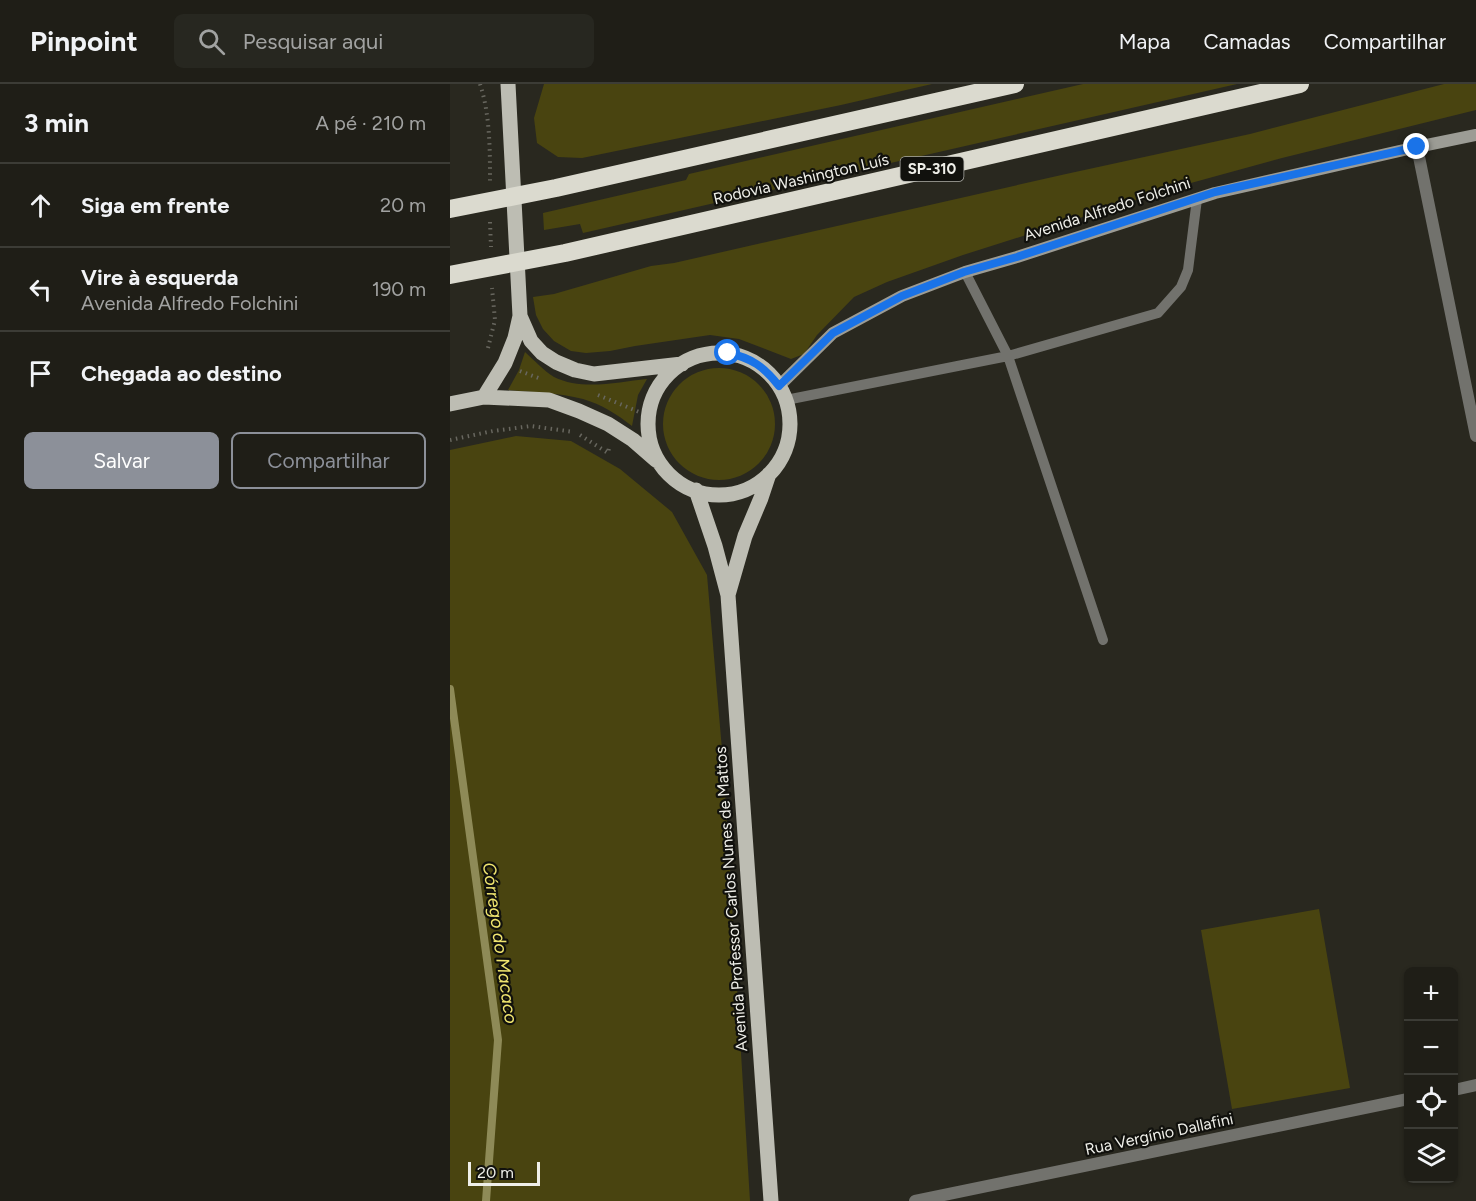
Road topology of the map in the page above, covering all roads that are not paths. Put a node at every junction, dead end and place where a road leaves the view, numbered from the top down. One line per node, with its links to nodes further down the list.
1 (508, 84): 10 (main road)
2 (1015, 84): 7 (highway)
3 (1300, 84): 9 (highway, Rodovia Washington Luís / SP-310)
4 (1476, 135): 5 (main road, Avenida Alfredo Folchini)
5 (1417, 147): 6 (main road, Avenida Alfredo Folchini); 16 (street)
6 (1197, 199): 8 (main road, Avenida Alfredo Folchini); 11 (lane)
7 (450, 209)
8 (964, 272): 11 (lane); 13 (main road, Avenida Alfredo Folchini)
9 (450, 275)
10 (520, 316): 12 (main road); 14 (main road)
11 (1008, 356): 13 (lane); 21 (lane)
12 (682, 364): 13 (main road); 17 (main road)
13 (783, 393): 18 (main road)
14 (484, 397): 15 (main road); 17 (main road)
15 (457, 403)
16 (1476, 436)
17 (658, 462): 19 (main road)
18 (769, 474): 19 (main road); 20 (main road, Avenida Professor Carlos Nunes de Mattos)
19 (696, 490): 20 (main road, Avenida Professor Carlos Nunes de Mattos)
20 (728, 595): 25 (main road, Avenida Professor Carlos Nunes de Mattos)
21 (1103, 639)
22 (1476, 1085): 23 (street)
23 (1458, 1089)
24 (1404, 1100): 26 (street, Rua Vergínio Dallafini)
25 (771, 1201)
26 (915, 1201)

